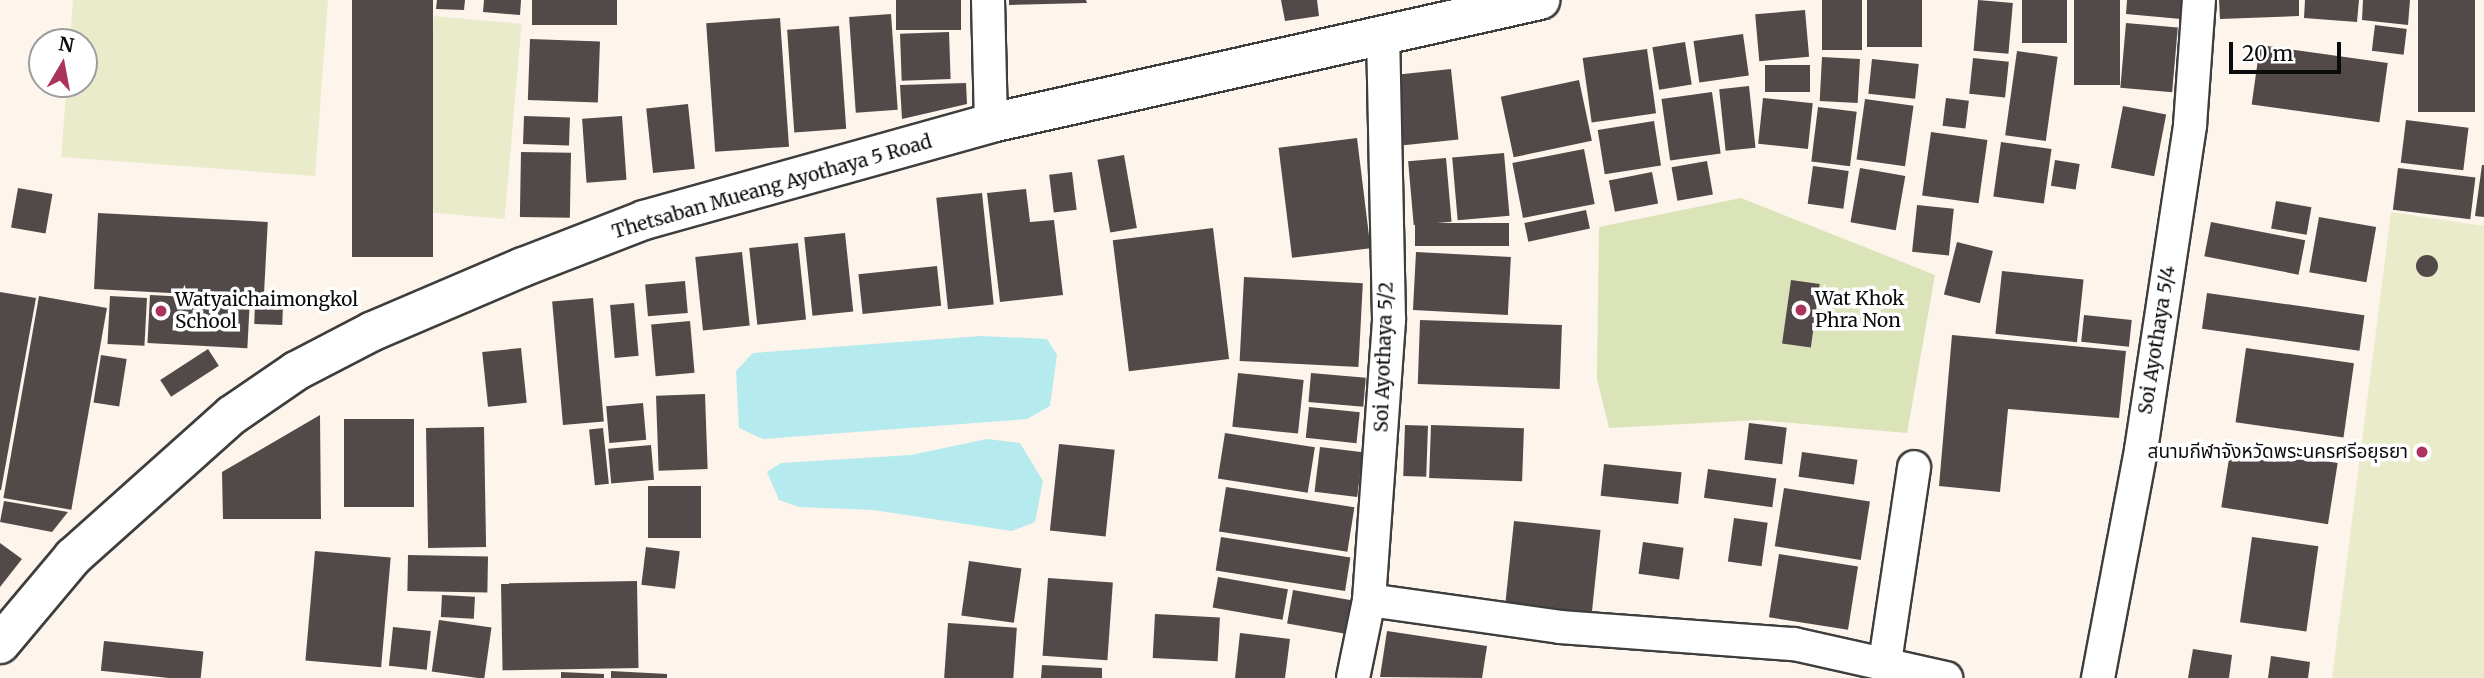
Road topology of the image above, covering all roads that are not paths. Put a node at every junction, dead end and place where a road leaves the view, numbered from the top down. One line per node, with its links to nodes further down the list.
1 (988, 0): 5 (street)
2 (1539, 0): 4 (street, Thetsaban Mueang Ayothaya 5 Road)
3 (2199, 0): 12 (street, Soi Ayothaya 5/4)
4 (1383, 34): 5 (street, Thetsaban Mueang Ayothaya 5 Road); 7 (street, Soi Ayothaya 5/2)
5 (990, 123): 8 (street, Thetsaban Mueang Ayothaya 5 Road)
6 (1914, 467): 9 (street)
7 (1369, 600): 9 (street); 10 (street, Soi Ayothaya 5/2)
8 (0, 644)
9 (1885, 662): 11 (street)
10 (1353, 678)
11 (1945, 678)
12 (2098, 678)

